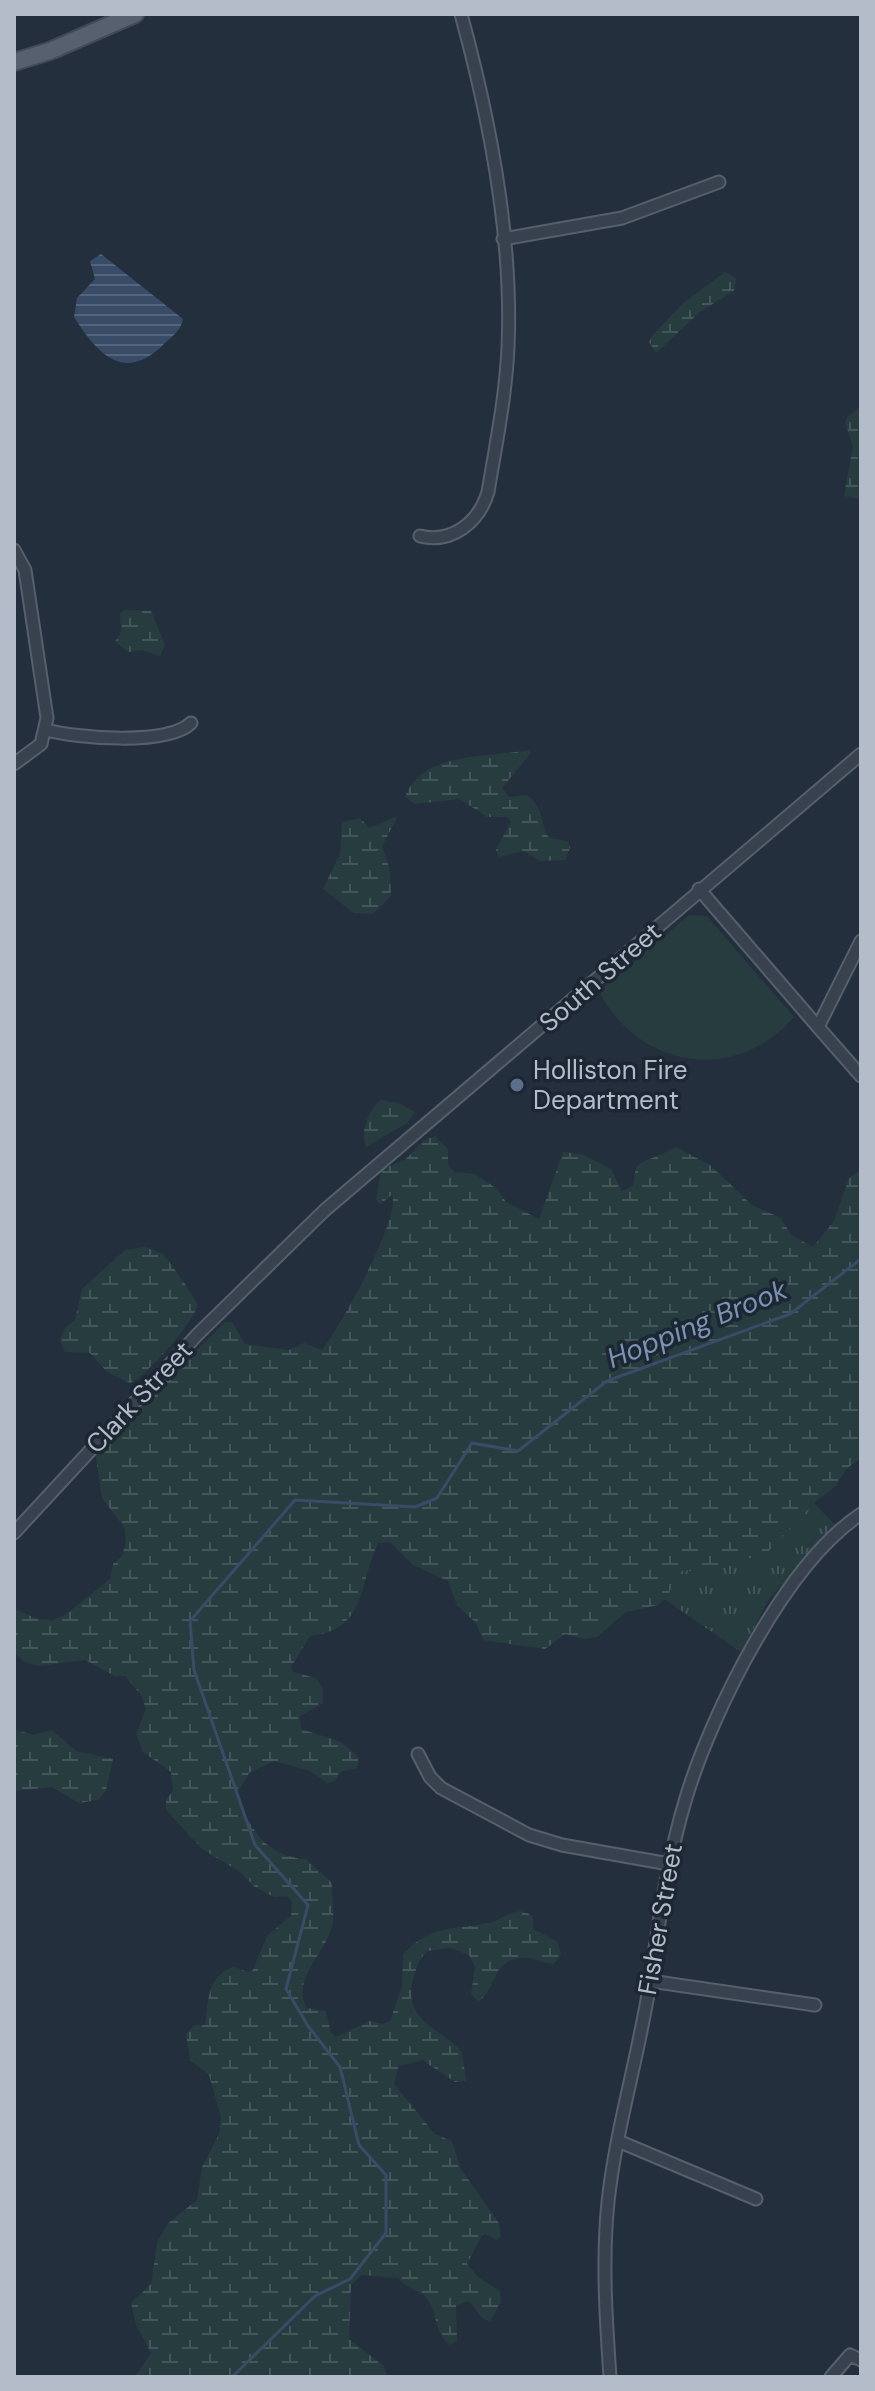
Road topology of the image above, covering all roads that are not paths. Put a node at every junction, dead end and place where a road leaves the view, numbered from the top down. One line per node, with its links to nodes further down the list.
1 (135, 14): 3 (main road)
2 (461, 14): 5 (street)
3 (14, 62)
4 (719, 182): 5 (street)
5 (503, 239): 6 (street)
6 (420, 536)
7 (14, 550): 9 (street)
8 (191, 723): 9 (street)
9 (46, 730): 11 (street)
10 (861, 754): 12 (street, South Street)
11 (14, 764)
12 (699, 889): 14 (street); 16 (street, South Street)
13 (861, 941): 14 (street)
14 (818, 1027): 15 (street)
15 (861, 1076)
16 (267, 1264): 18 (street, Clark Street)
17 (861, 1514): 20 (street, Fisher Street)
18 (14, 1533)
19 (418, 1754): 20 (street)
20 (669, 1864): 21 (street, Fisher Street)
21 (650, 1981): 22 (street); 23 (street, Fisher Street)
22 (815, 2005)
23 (618, 2141): 24 (street); 26 (street, Fisher Street)
24 (756, 2199)
25 (861, 2360): 27 (street)
26 (610, 2377)
27 (831, 2377)

